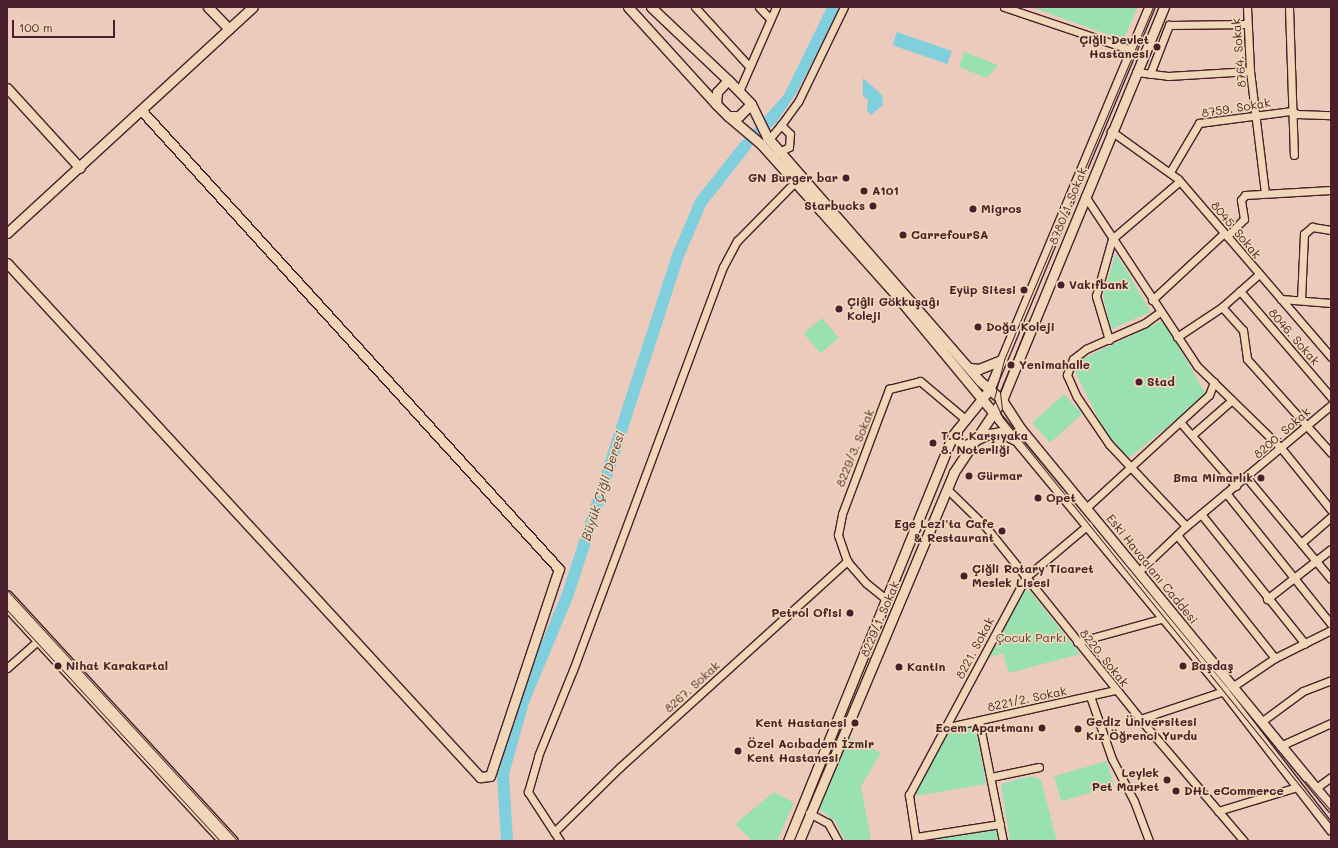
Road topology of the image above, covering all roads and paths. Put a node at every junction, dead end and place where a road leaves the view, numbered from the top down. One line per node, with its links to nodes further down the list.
1 (208, 7): 16 (street)
2 (253, 7): 16 (street)
3 (628, 7): 25 (street)
4 (652, 7): 22 (street)
5 (695, 7): 18 (street)
6 (759, 7): 14 (street)
7 (776, 7): 14 (street)
8 (844, 7): 32 (street)
9 (1004, 7): 17 (street)
10 (1148, 7): 17 (street, 8229/1. Sokak)
11 (1164, 7): 20 (street, 8780/1. Sokak)
12 (1247, 7): 15 (street, 8764. Sokak)
13 (1289, 7): 28 (street)
14 (770, 19): 18 (street)
15 (1247, 24): 19 (street, 8764. Sokak); 21 (street)
16 (229, 29): 27 (street)
17 (1132, 50): 61 (street, 8229/1. Sokak)
18 (748, 65): 24 (street)
19 (1250, 71): 21 (street); 31 (street, 8764. Sokak)
20 (1136, 72): 21 (street); 33 (street, 8780/1. Sokak)
21 (1150, 74)
22 (728, 80): 24 (street); 25 (street)
23 (7, 88): 38 (street)
24 (740, 88): 26 (street)
25 (716, 104): 30 (street)
26 (751, 104): 30 (street); 34 (street, Eski Havaalanı Caddesi)
27 (142, 111): 38 (street); 49 (street)
28 (1292, 111): 29 (street, 8759. Sokak); 31 (street, 8759. Sokak); 37 (street)
29 (1331, 115)
30 (728, 116): 36 (street, Eski Havaalanı Caddesi)
31 (1258, 116): 39 (street, 8759. Sokak); 43 (street, 8764. Sokak)
32 (781, 125): 34 (street); 35 (street)
33 (1111, 131): 39 (street, 8045. Sokak); 44 (street, 8780/1. Sokak)
34 (768, 138): 35 (street, Eski Havaalanı Caddesi)
35 (781, 152): 36 (street); 62 (street, Eski Havaalanı Caddesi)
36 (770, 154): 41 (street, Eski Havaalanı Caddesi)
37 (1294, 155)
38 (80, 168): 46 (street)
39 (1170, 172): 40 (street, 8045. Sokak)
40 (1180, 181): 47 (street, 8045. Sokak); 48 (street)
41 (795, 182): 66 (street, Eski Havaalanı Caddesi); 132 (street)
42 (1331, 190): 43 (street)
43 (1265, 193): 47 (street)
44 (1085, 196): 48 (street); 67 (street, 8780/1. Sokak)
45 (1331, 230): 54 (street)
46 (7, 233)
47 (1226, 234): 50 (street, 8045. Sokak); 53 (street)
48 (1112, 239): 53 (street); 59 (street)
49 (7, 263)
50 (1259, 274): 51 (street); 52 (street, 8045. Sokak)
51 (1240, 291): 56 (street); 65 (street, 8046. Sokak)
52 (1281, 299): 54 (street); 60 (street, 8045. Sokak)
53 (1152, 300): 57 (street)
54 (1301, 300): 55 (street)
55 (1331, 303)
56 (1222, 307): 58 (street); 73 (street)
57 (1160, 312): 58 (street); 59 (street)
58 (1177, 337): 63 (street)
59 (1110, 340): 80 (street)
60 (1331, 357)
61 (1001, 360): 62 (street); 64 (street, 8229/1. Sokak)
62 (970, 368): 64 (street, Eski Havaalanı Caddesi)
63 (1214, 382): 68 (street); 72 (street)
64 (989, 390): 66 (street, 8229/1. Sokak); 67 (street, Eski Havaalanı Caddesi)
65 (1331, 397)
66 (982, 400): 70 (street, Eski Havaalanı Caddesi); 71 (street, 8229/1. Sokak)
67 (1002, 400): 70 (street, 8780/1. Sokak); 85 (street, Eski Havaalanı Caddesi)
68 (1232, 400): 75 (street); 78 (street)
69 (1331, 404): 73 (street, 8200. Sokak)
70 (992, 412): 76 (street, Eski Havaalanı Caddesi); 77 (street, 8229/1. Sokak)
71 (964, 418): 74 (street, 8229/1. Sokak); 95 (street, 8229/3. Sokak)
72 (1180, 422): 75 (street); 80 (street)
73 (1307, 426): 78 (street, 8200. Sokak); 79 (street)
74 (957, 429): 77 (street); 102 (street, 8229/1. Sokak)
75 (1192, 434): 82 (street)
76 (1018, 441): 77 (street); 89 (street, Eski Havaalanı Caddesi)
77 (971, 445): 83 (street, 8229/1. Sokak)
78 (1281, 448): 81 (street, 8200. Sokak); 86 (street)
79 (1331, 453)
80 (1131, 466): 85 (street); 90 (street)
81 (1246, 477): 82 (street, 8200. Sokak); 92 (street)
82 (1236, 486): 84 (street, 8200. Sokak)
83 (947, 489): 97 (street, 8220. Sokak); 129 (street, 8229/1. Sokak)
84 (1226, 493): 87 (street, 8200. Sokak); 98 (street)
85 (1086, 508): 96 (street, Eski Havaalanı Caddesi)
86 (1331, 510)
87 (1201, 514): 90 (street, 8200. Sokak); 101 (street)
88 (1331, 517): 92 (street)
89 (1088, 525): 97 (street); 104 (street, Eski Havaalanı Caddesi)
90 (1186, 526): 91 (street, 8200. Sokak)
91 (1177, 535): 96 (street, 8200. Sokak); 110 (street)
92 (1301, 543): 94 (street)
93 (1331, 549): 94 (street)
94 (1316, 560): 98 (street); 99 (street)
95 (847, 561): 102 (street); 132 (street, 8267. Sokak)
96 (1138, 572): 113 (street, Eski Havaalanı Caddesi)
97 (1026, 577): 108 (street, 8220. Sokak); 120 (street, 8221. Sokak)
98 (1293, 578): 101 (street); 105 (street)
99 (1331, 579)
100 (7, 595): 107 (street)
101 (1267, 599): 109 (street)
102 (887, 600): 138 (street, 8229/1. Sokak)
103 (7, 607): 107 (street)
104 (1164, 618): 108 (street); 113 (street, Eski Havaalanı Caddesi)
105 (1331, 624)
106 (1331, 630): 109 (street)
107 (41, 638): 111 (street); 135 (street); 136 (street)
108 (1077, 642): 114 (street, 8220. Sokak)
109 (1304, 644): 110 (street)
110 (1275, 658): 113 (street)
111 (7, 668)
112 (1331, 680): 118 (street)
113 (1228, 689): 116 (street); 118 (street, Eski Havaalanı Caddesi); 125 (street, Eski Havaalanı Caddesi)
114 (1116, 690): 115 (street, 8221/2. Sokak); 116 (street, 8220. Sokak)
115 (1090, 696): 117 (street, 8221/2. Sokak); 142 (street)
116 (1140, 720): 128 (street, 8220. Sokak)
117 (979, 721): 120 (street, 8221/2. Sokak); 123 (street)
118 (1260, 722): 121 (street, Eski Havaalanı Caddesi)
119 (1331, 723): 121 (street)
120 (944, 728): 133 (street, 8221. Sokak)
121 (1280, 746): 126 (street, Eski Havaalanı Caddesi)
122 (1039, 767): 123 (street)
123 (991, 777): 130 (street)
124 (1331, 777): 126 (street)
125 (1298, 787): 128 (street); 131 (street, Eski Havaalanı Caddesi)
126 (1316, 788): 127 (street, Eski Havaalanı Caddesi)
127 (1331, 807)
128 (1218, 811): 134 (street, 8220. Sokak)
129 (809, 813): 139 (street, 8229/1. Sokak); 140 (street)
130 (1000, 824): 133 (street); 141 (street)
131 (1331, 830)
132 (554, 832): 137 (street)
133 (916, 839)
134 (1241, 840)
135 (223, 841)
136 (233, 841)
137 (560, 841)
138 (788, 841)
139 (799, 841)
140 (838, 841)
141 (1003, 841)
142 (1149, 841)

